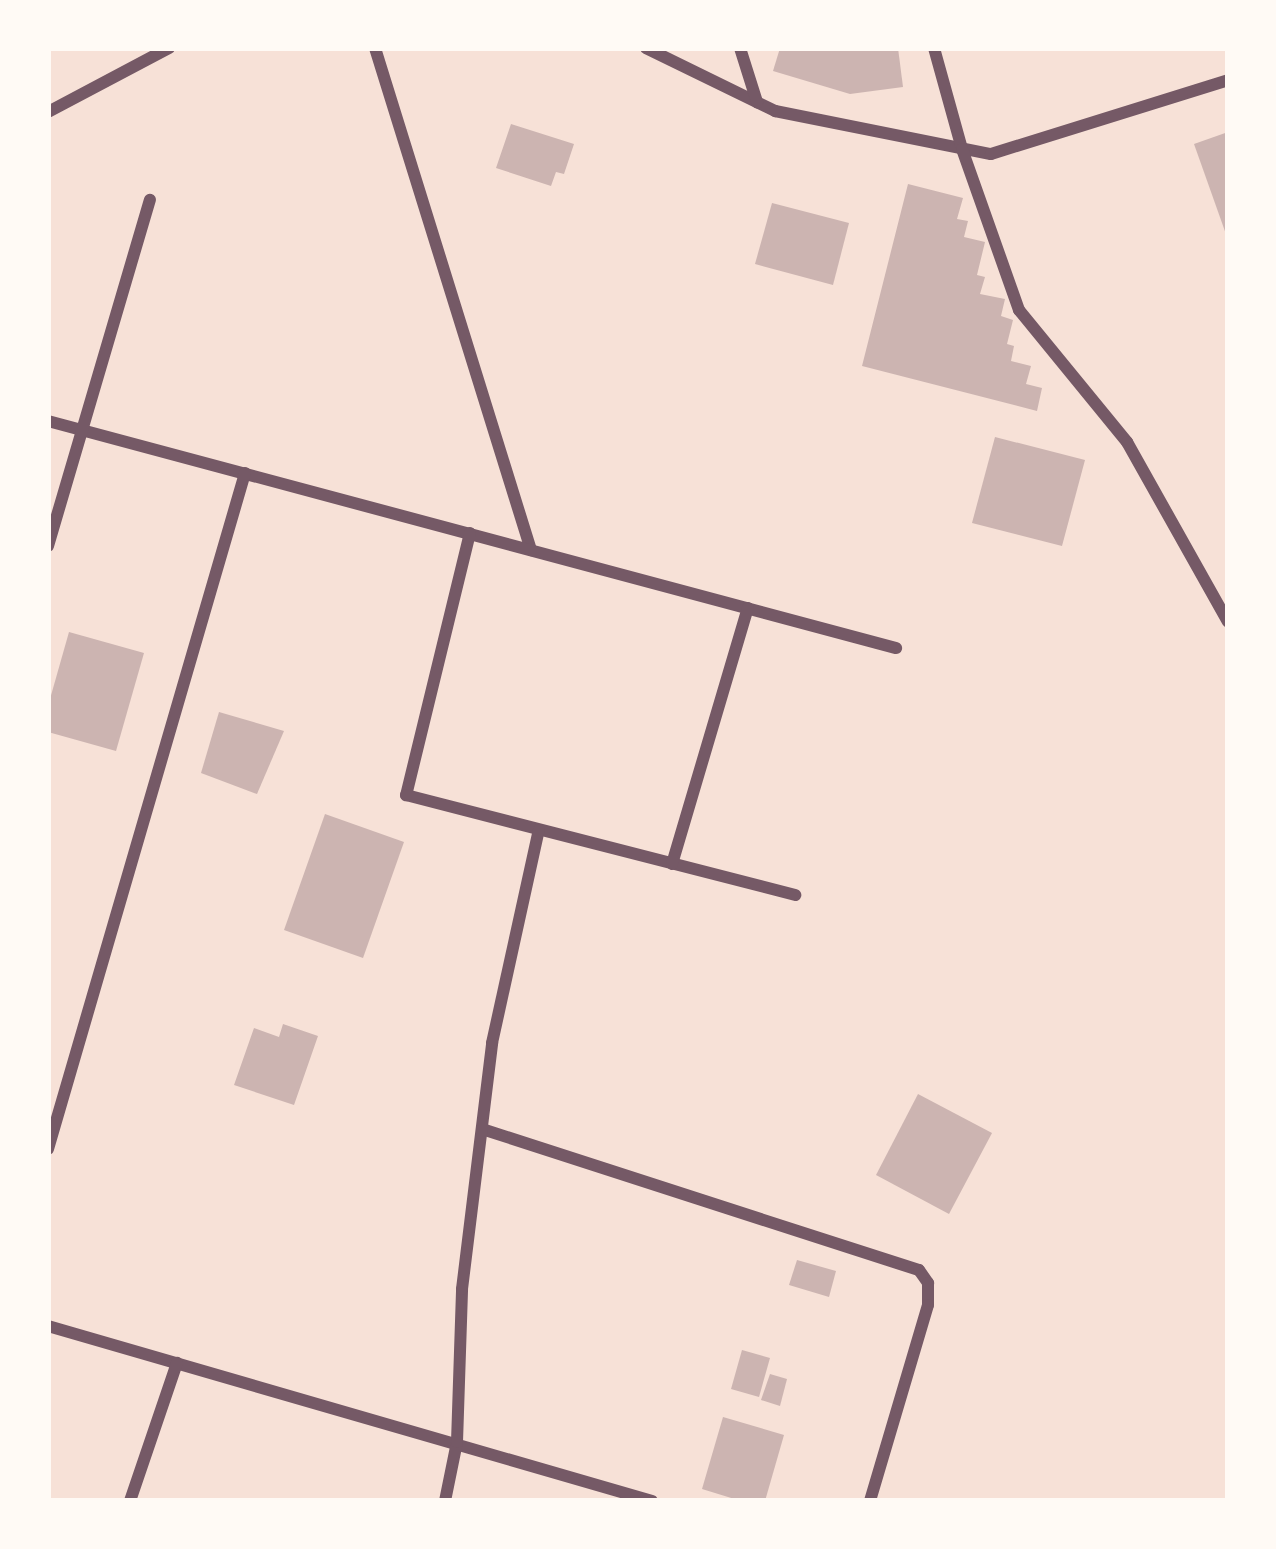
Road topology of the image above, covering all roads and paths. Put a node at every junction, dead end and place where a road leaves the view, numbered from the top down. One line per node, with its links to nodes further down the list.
1 (169, 48): 8 (street)
2 (375, 48): 16 (street)
3 (646, 48): 7 (street)
4 (740, 48): 7 (street)
5 (934, 48): 9 (street)
6 (1228, 80): 9 (street)
7 (757, 102): 9 (street)
8 (48, 112)
9 (962, 149): 18 (street)
10 (150, 200): 12 (street)
11 (48, 421): 12 (street)
12 (82, 430): 13 (street); 15 (street)
13 (245, 473): 14 (street); 24 (street)
14 (470, 533): 16 (street); 20 (street)
15 (48, 545)
16 (531, 550): 17 (street)
17 (748, 608): 19 (street); 21 (street)
18 (1228, 622)
19 (896, 648)
20 (539, 830): 21 (street); 23 (street)
21 (672, 864): 22 (street)
22 (795, 895)
23 (482, 1129): 27 (street); 31 (street)
24 (48, 1149)
25 (48, 1326): 26 (street)
26 (176, 1363): 27 (street); 28 (street)
27 (458, 1442): 29 (street); 30 (street)
28 (130, 1501)
29 (445, 1501)
30 (652, 1501)
31 (871, 1501)

